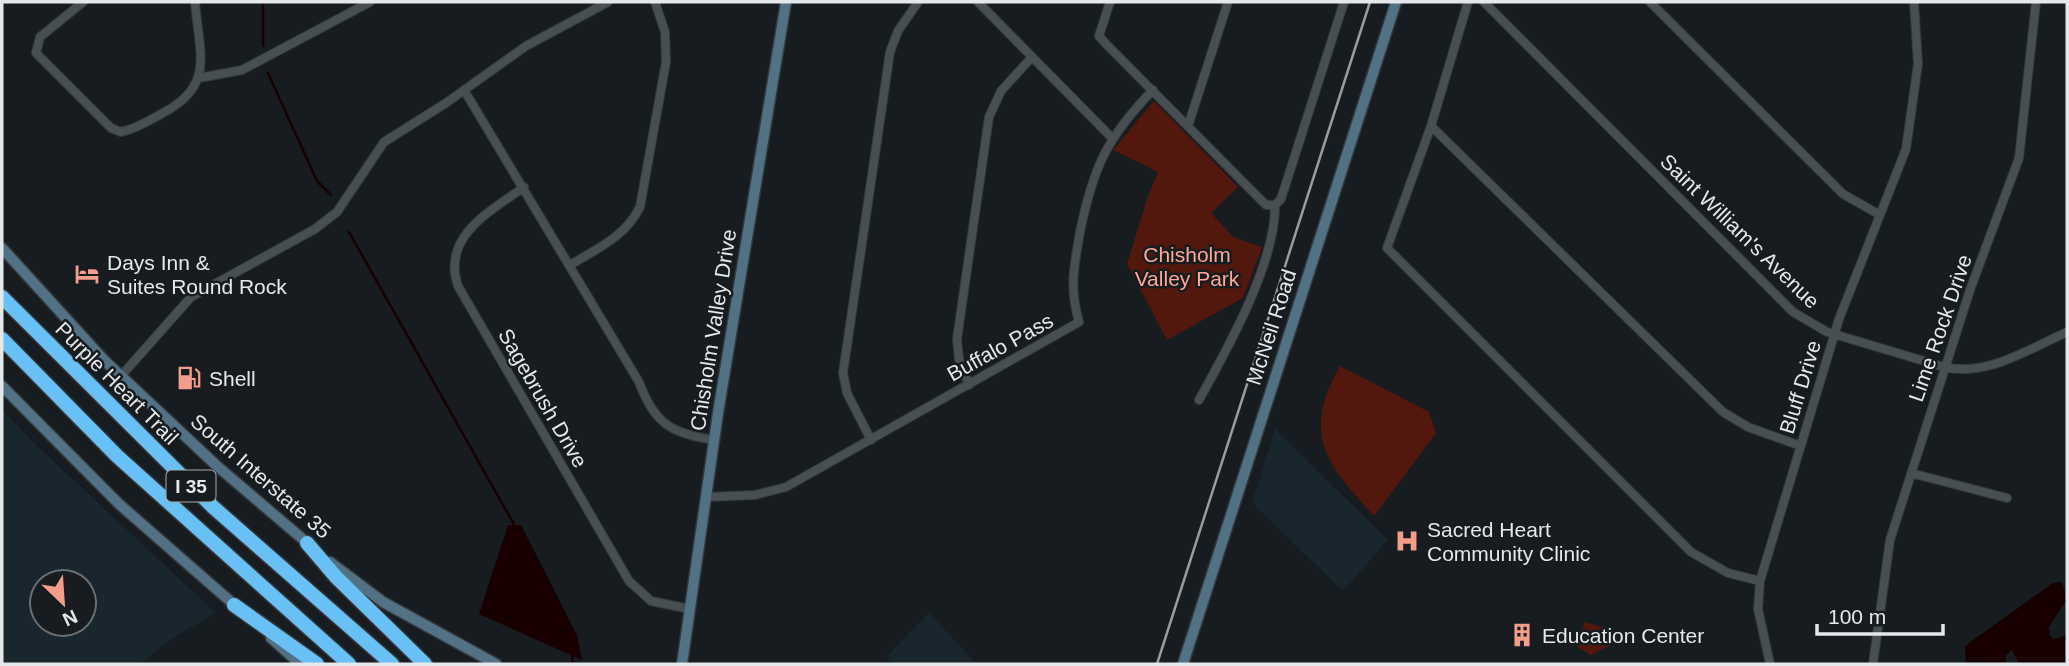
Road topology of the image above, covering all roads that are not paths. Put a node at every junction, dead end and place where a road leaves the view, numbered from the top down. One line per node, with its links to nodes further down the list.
1 (83, 2): 19 (street)
2 (195, 2): 19 (street)
3 (370, 2): 19 (street)
4 (608, 2): 20 (street)
5 (655, 2): 29 (street)
6 (786, 2): 39 (main road, Chisholm Valley Drive)
7 (918, 2): 40 (street)
8 (978, 2): 18 (street)
9 (1110, 2): 21 (street)
10 (1228, 2): 22 (street)
11 (1344, 2): 26 (street)
12 (1396, 2): 56 (main road, McNeil Road)
13 (1468, 2): 23 (street)
14 (1483, 2): 32 (street, Saint William's Avenue)
15 (1650, 2): 27 (street)
16 (1914, 2): 27 (street, Bluff Drive)
17 (2036, 2): 34 (street, Lime Rock Drive)
18 (1032, 57): 24 (street); 36 (street)
19 (199, 78)
20 (464, 90): 25 (street); 35 (street)
21 (1153, 90): 22 (street); 24 (street, Buffalo Pass)
22 (1188, 126): 26 (street)
23 (1431, 126): 41 (street); 46 (street)
24 (1112, 138): 36 (street, Buffalo Pass)
25 (524, 187): 29 (street); 48 (street, Sagebrush Drive)
26 (1275, 205): 38 (street)
27 (1880, 215): 32 (street, Bluff Drive)
28 (2, 248): 35 (main road, South Interstate 35)
29 (570, 265): 39 (street)
30 (2, 297): 52 (highway, Purple Heart Trail / I 35)
31 (2067, 332): 34 (street, Saint William's Avenue)
32 (1835, 334): 34 (street, Saint William's Avenue); 41 (street, Bluff Drive)
33 (2, 339): 51 (highway, I 35)
34 (1944, 367): 42 (street, Lime Rock Drive)
35 (121, 376): 45 (main road, South Interstate 35)
36 (969, 385): 40 (street, Buffalo Pass)
37 (2, 386): 47 (main road)
38 (1199, 400)
39 (715, 440): 43 (main road, Chisholm Valley Drive)
40 (871, 440): 43 (street, Buffalo Pass)
41 (1801, 446): 46 (street, Bluff Drive)
42 (1911, 473): 44 (street); 58 (street, Lime Rock Drive)
43 (707, 497): 48 (main road, Chisholm Valley Drive)
44 (2007, 498)
45 (307, 542): 53 (highway); 54 (main road, South Interstate 35)
46 (1759, 580): 57 (street, Bluff Drive)
47 (234, 605): 49 (main road); 50 (highway)
48 (691, 609): 55 (main road, Chisholm Valley Drive)
49 (300, 664)
50 (317, 664)
51 (349, 664)
52 (392, 664)
53 (425, 664)
54 (496, 664)
55 (682, 664)
56 (1184, 664)
57 (1770, 664)
58 (1873, 664)

